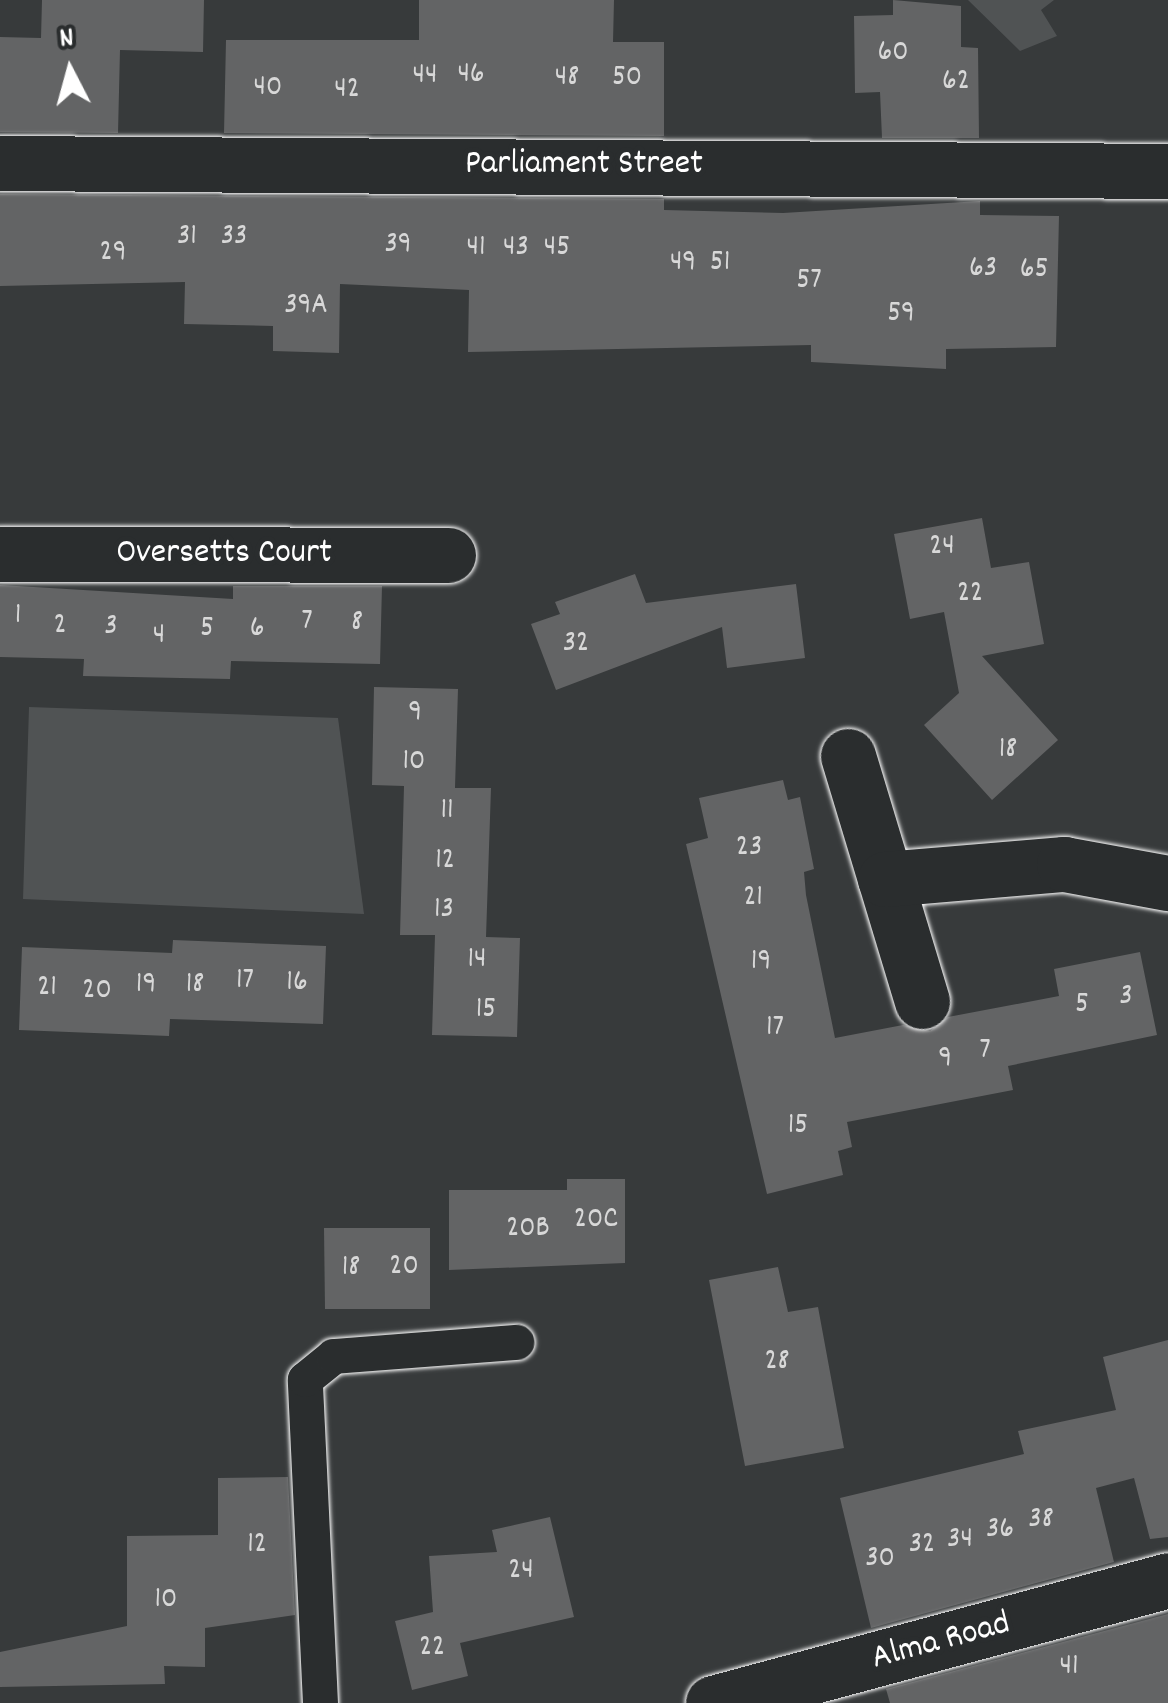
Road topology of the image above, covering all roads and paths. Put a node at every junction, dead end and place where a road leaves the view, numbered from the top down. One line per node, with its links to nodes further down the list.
1 (0, 164): 2 (street, Parliament Street)
2 (1168, 171)
3 (0, 554): 4 (street, Oversetts Court)
4 (448, 555)
5 (848, 756): 6 (street)
6 (885, 879): 7 (street); 8 (street)
7 (1168, 884)
8 (922, 1001)
9 (516, 1342): 11 (lane)
10 (1168, 1580): 12 (street, Alma Road)
11 (320, 1703)
12 (714, 1703)

